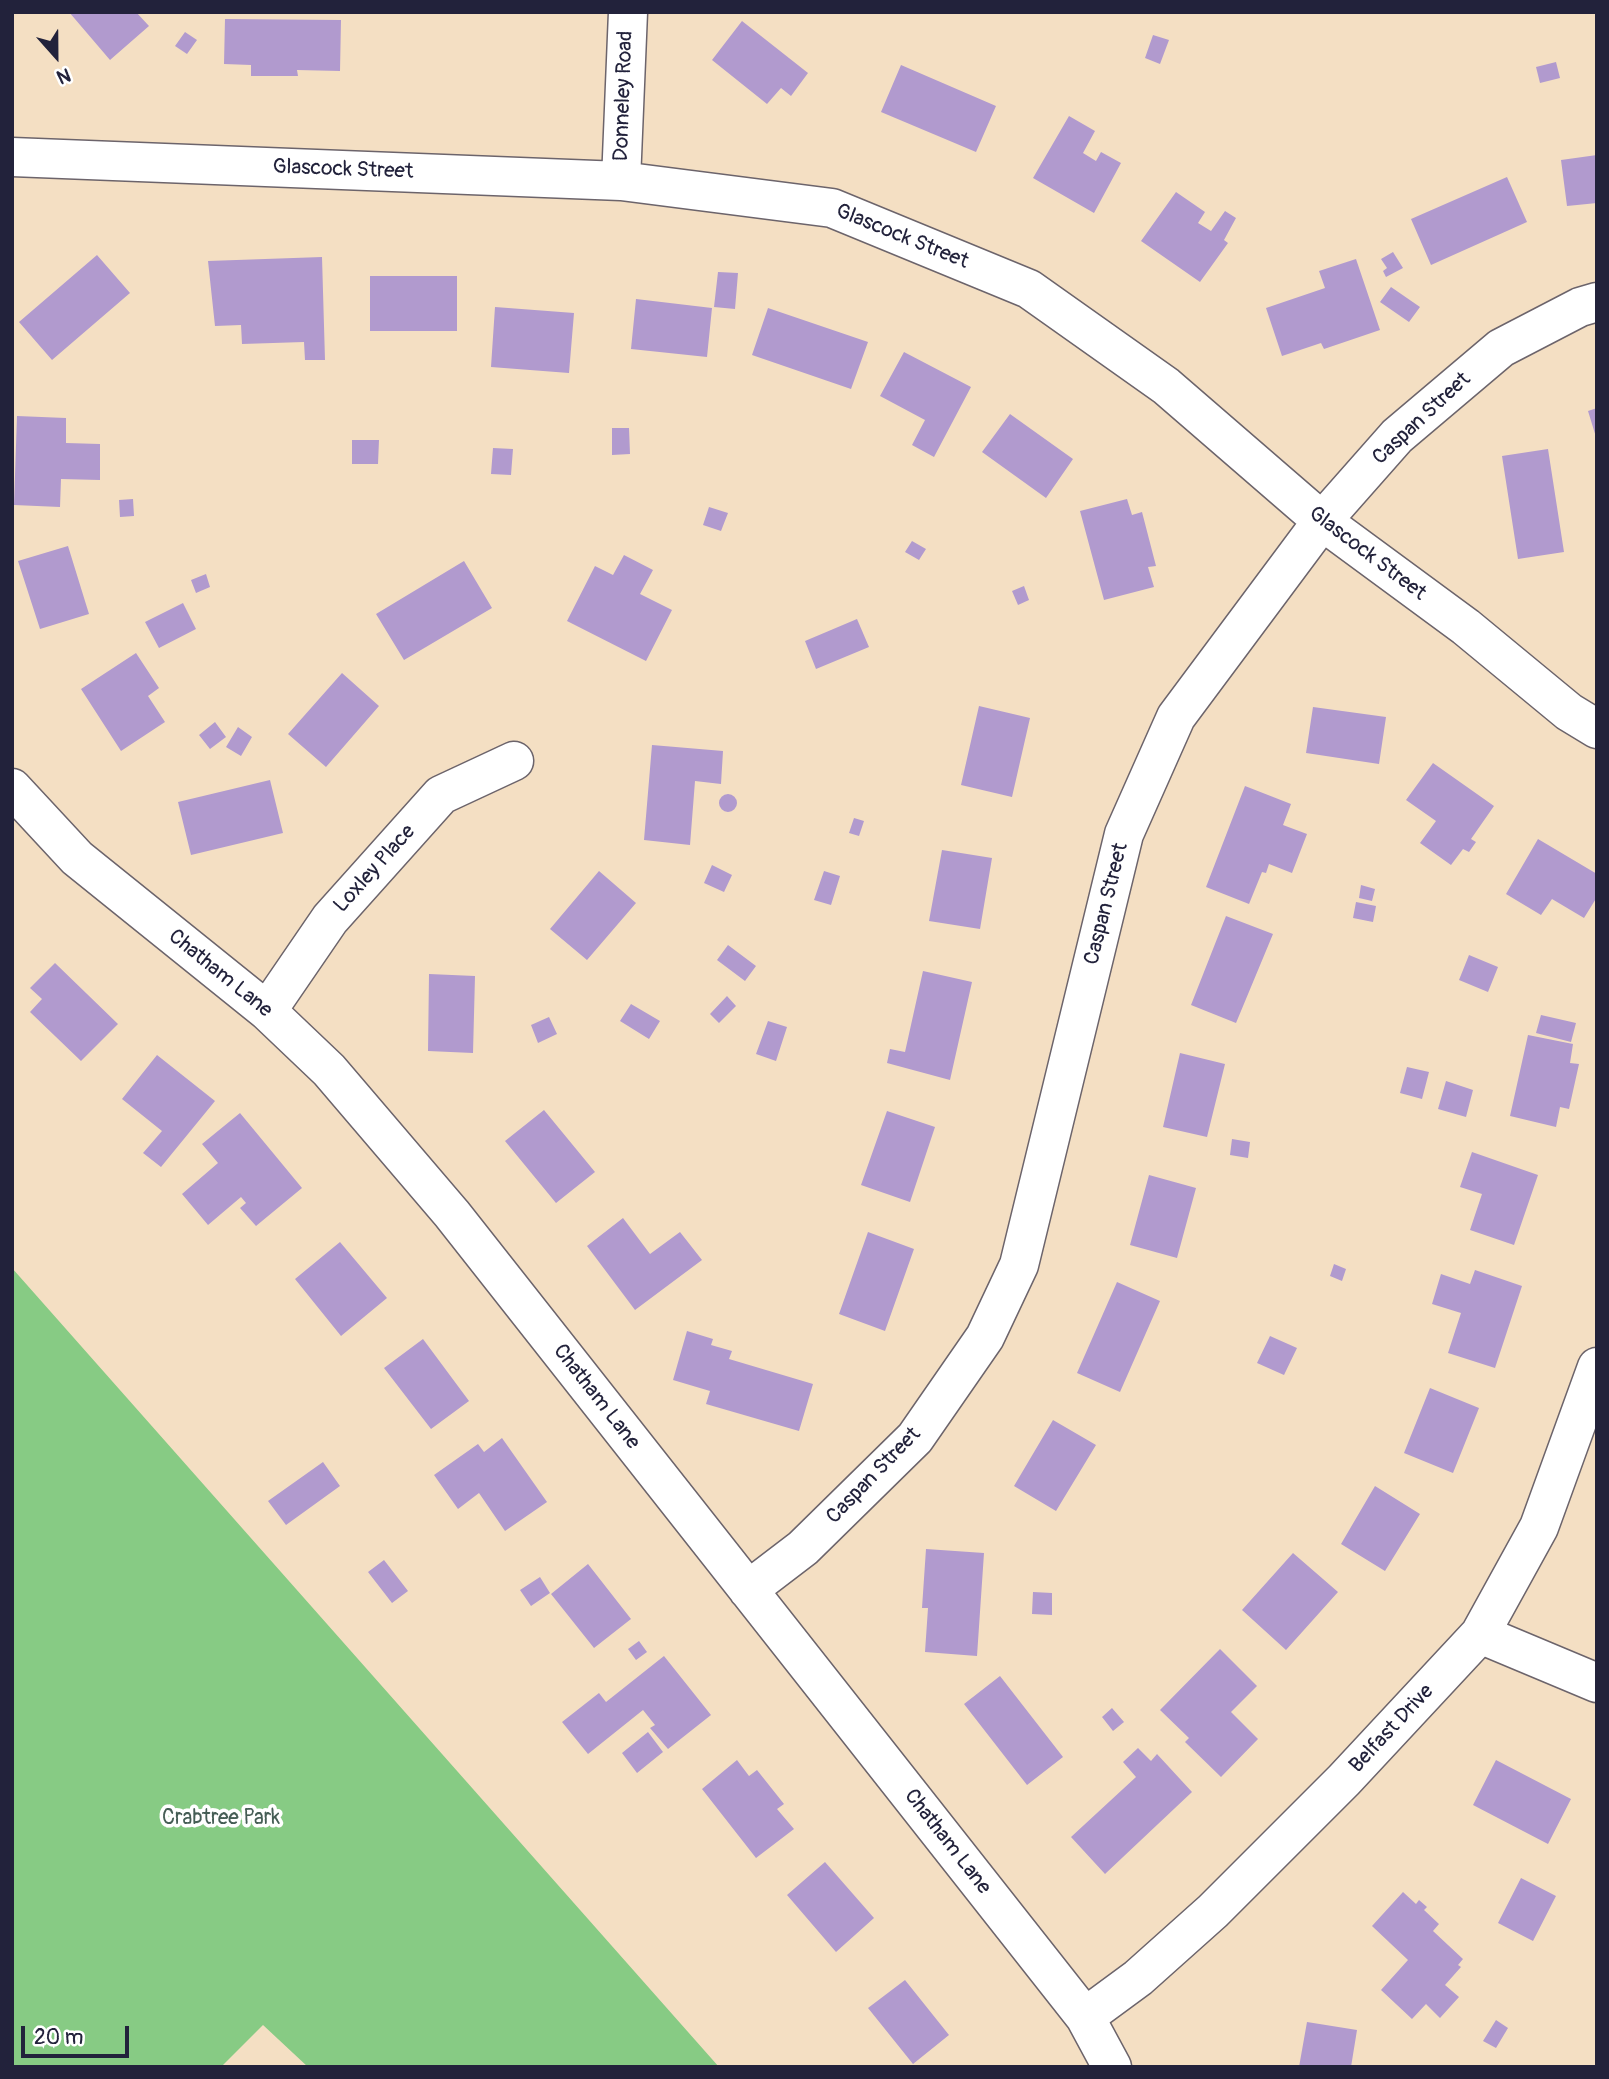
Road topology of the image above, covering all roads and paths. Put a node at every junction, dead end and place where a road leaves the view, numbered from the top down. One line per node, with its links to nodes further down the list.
1 (628, 12): 3 (street, Donneley Road)
2 (12, 157): 3 (street, Glascock Street)
3 (621, 181): 5 (street, Glascock Street)
4 (1597, 302): 5 (street, Caspan Street)
5 (1322, 521): 6 (street, Glascock Street); 11 (street, Caspan Street)
6 (1597, 729)
7 (514, 761): 9 (street, Loxley Place)
8 (12, 788): 9 (street, Chatham Lane)
9 (267, 1011): 11 (street, Chatham Lane)
10 (1597, 1367): 12 (street, Belfast Drive)
11 (748, 1590): 14 (street, Chatham Lane)
12 (1480, 1634): 13 (street); 14 (street, Belfast Drive)
13 (1597, 1683)
14 (1085, 2017): 15 (street, Chatham Lane)
15 (1112, 2067)

